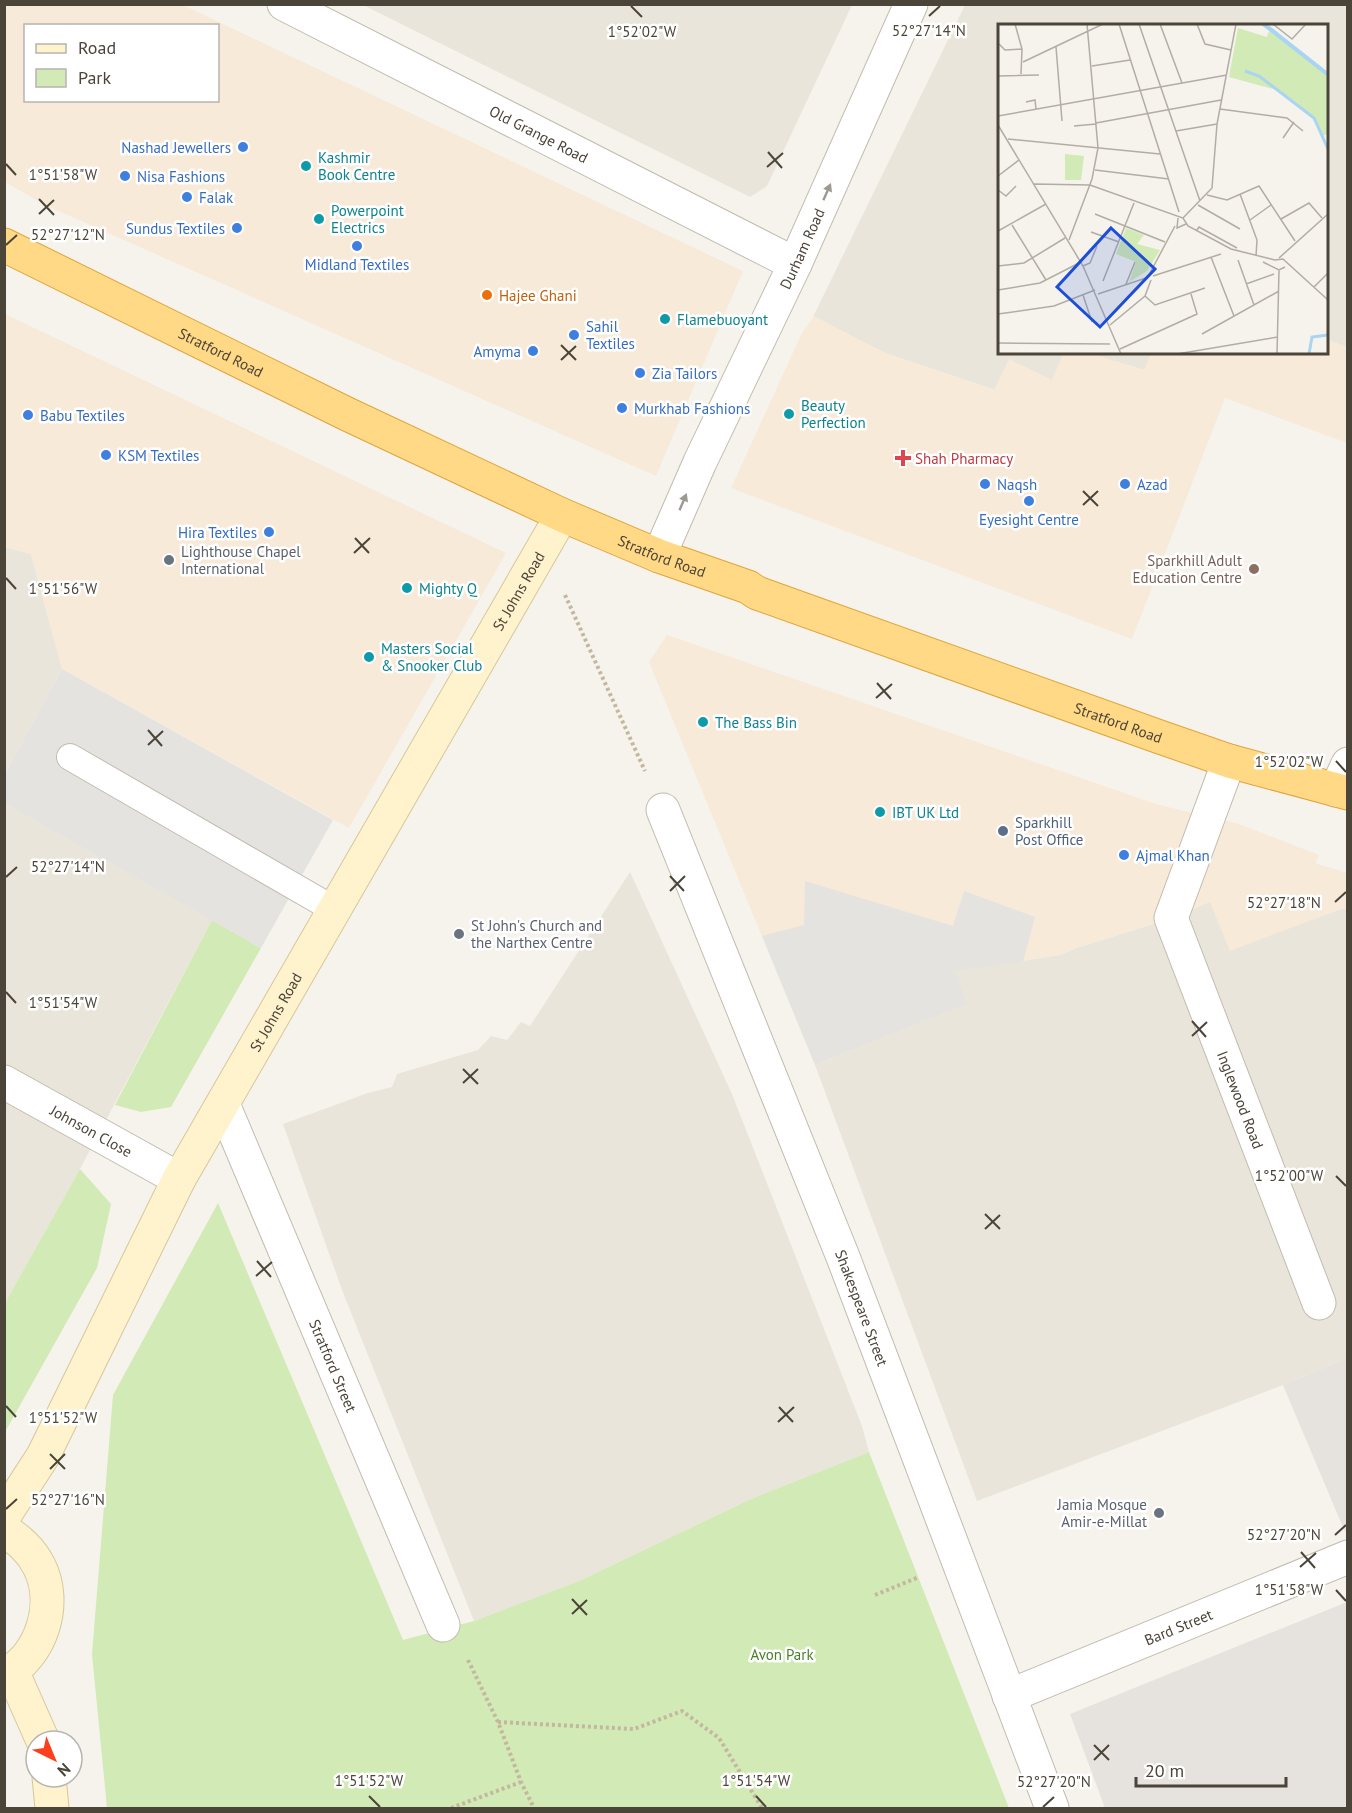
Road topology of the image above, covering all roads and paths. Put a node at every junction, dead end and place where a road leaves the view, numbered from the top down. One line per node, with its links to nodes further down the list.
1 (284, 4): 4 (street, Old Grange Road)
2 (912, 4): 4 (street, Durham Road, one-way to 2)
3 (4, 245): 5 (highway, Stratford Road)
4 (795, 264): 7 (street, Durham Road, one-way to 4)
5 (562, 515): 6 (main road, St Johns Road); 7 (highway, Stratford Road)
6 (544, 549): 11 (path); 12 (main road, St Johns Road)
7 (659, 556): 9 (highway, Stratford Road)
8 (70, 757): 12 (lane)
9 (1229, 761): 10 (highway, Stratford Road); 16 (street, Inglewood Road)
10 (1344, 782)
11 (663, 810): 22 (street, Shakespeare Street)
12 (335, 910): 14 (main road, St Johns Road)
13 (4, 1082): 15 (street, Johnson Close)
14 (223, 1104): 15 (main road, St Johns Road); 20 (street, Stratford Street)
15 (179, 1179): 17 (main road, St Johns Road)
16 (1319, 1303)
17 (4, 1516)
18 (4, 1530): 21 (main road)
19 (1347, 1557): 22 (street, Bard Street)
20 (443, 1625): 23 (path)
21 (8, 1673): 24 (main road)
22 (1009, 1696): 31 (street, Shakespeare Street)
23 (498, 1722): 25 (path); 30 (path)
24 (37, 1729)
25 (521, 1782): 28 (path); 29 (path)
26 (50, 1789): 27 (main road)
27 (52, 1809)
28 (451, 1809)
29 (534, 1809)
30 (762, 1809)
31 (1052, 1809)

